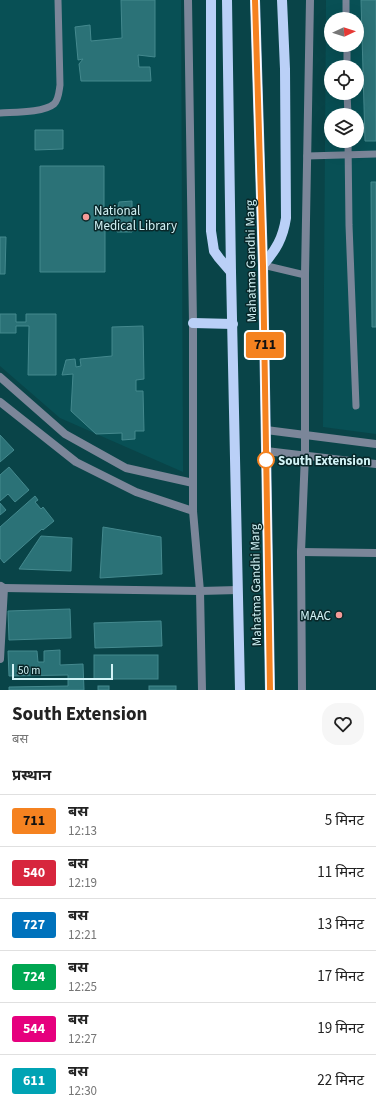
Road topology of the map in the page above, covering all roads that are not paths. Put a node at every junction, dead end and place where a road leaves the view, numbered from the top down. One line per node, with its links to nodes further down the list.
1 (58, 0): 10 (lane)
2 (188, 0): 18 (street)
3 (212, 0): 16 (main road)
4 (228, 0): 16 (main road, Mahatma Gandhi Marg)
5 (256, 0): 15 (main road, Mahatma Gandhi Marg)
6 (282, 0): 15 (main road)
7 (310, 0): 13 (street)
8 (346, 0): 9 (lane)
9 (346, 12)
10 (0, 113)
11 (348, 148): 14 (lane)
12 (376, 154): 14 (lane)
13 (307, 156): 14 (lane); 17 (street)
14 (348, 156): 22 (lane)
15 (263, 266): 17 (lane); 23 (main road, Mahatma Gandhi Marg)
16 (232, 272): 19 (main road, Mahatma Gandhi Marg)
17 (306, 275): 24 (street)
18 (193, 323): 19 (main road); 29 (street)
19 (233, 324): 34 (main road, Mahatma Gandhi Marg)
20 (0, 377): 29 (street)
21 (0, 402): 30 (street)
22 (356, 406)
23 (266, 430): 24 (street); 26 (main road, Mahatma Gandhi Marg)
24 (306, 434): 25 (street); 27 (street)
25 (376, 444)
26 (266, 451): 27 (street); 39 (main road, Mahatma Gandhi Marg)
27 (306, 455): 28 (street); 31 (street)
28 (376, 464)
29 (193, 483): 30 (street)
30 (193, 511): 35 (street)
31 (301, 552): 32 (street); 40 (street)
32 (376, 553)
33 (2, 587): 35 (street); 36 (street)
34 (238, 590): 35 (street); 38 (main road, Mahatma Gandhi Marg)
35 (200, 591): 37 (street)
36 (0, 658)
37 (202, 690)
38 (240, 690)
39 (270, 690)
40 (302, 690)

